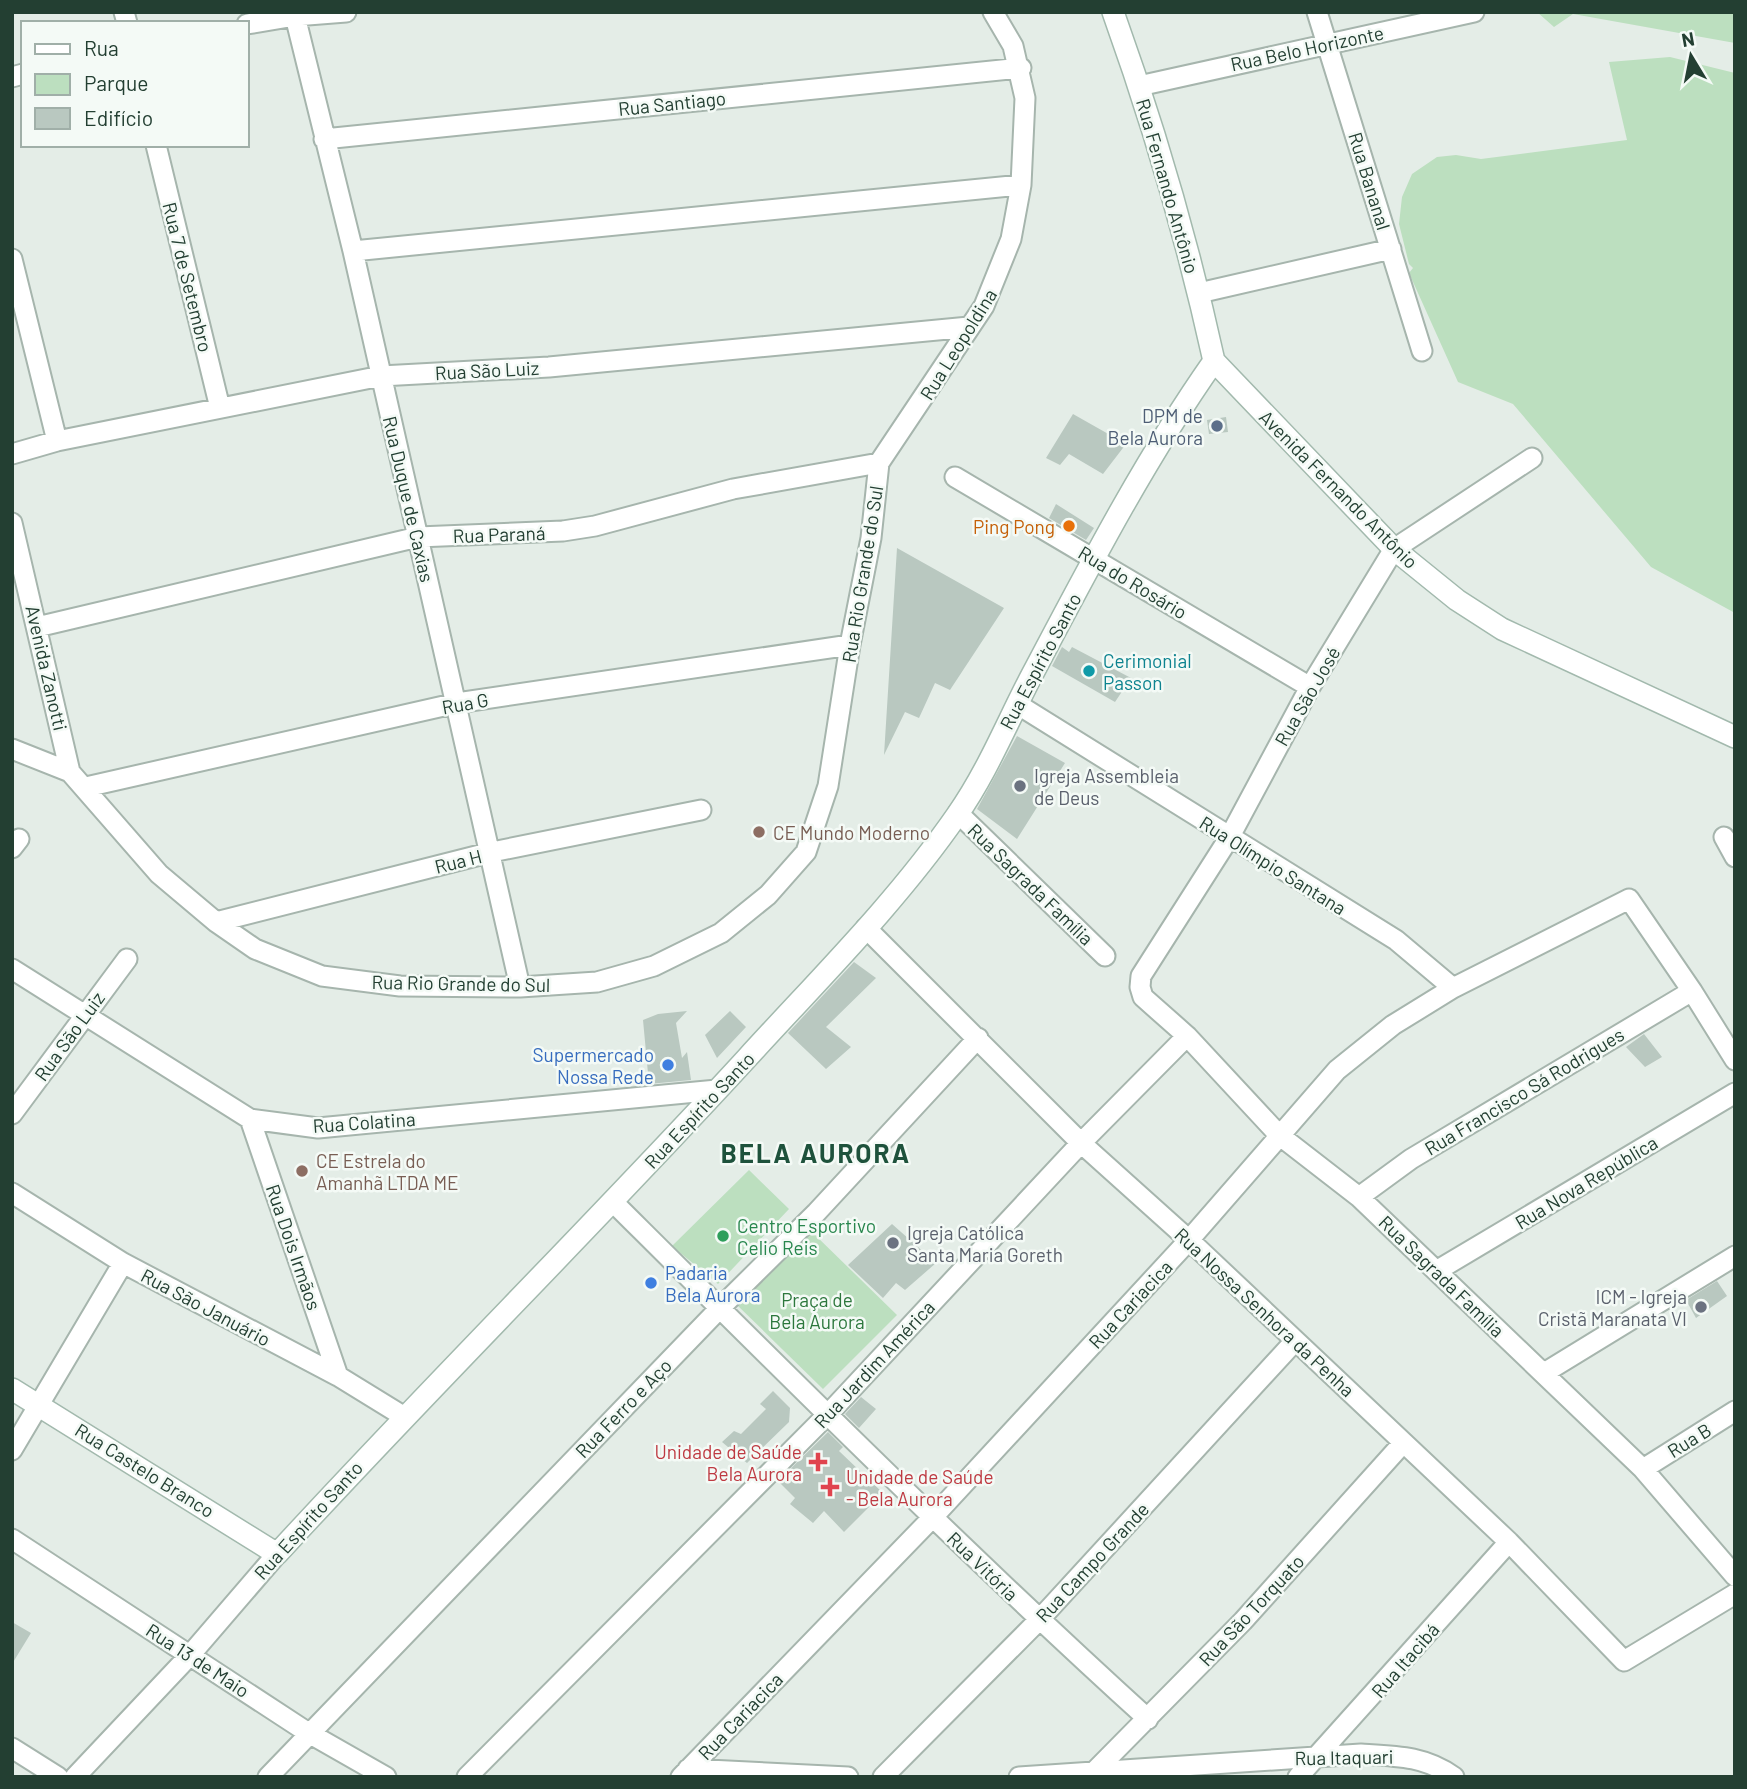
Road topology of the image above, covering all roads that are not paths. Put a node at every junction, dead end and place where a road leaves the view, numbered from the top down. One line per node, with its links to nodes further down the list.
1 (346, 12): 6 (street)
2 (993, 12): 9 (street, Rua Leopoldina)
3 (1114, 12): 10 (street, Rua Fernando Antônio)
4 (1317, 12): 8 (street, Rua Bananal)
5 (1474, 12): 8 (street, Rua Belo Horizonte)
6 (294, 14): 7 (street); 11 (street, Rua Duque de Caxias)
7 (248, 24)
8 (1328, 42): 10 (street, Rua Belo Horizonte); 14 (street, Rua Bananal)
9 (1021, 68): 11 (street, Rua Santiago); 13 (street, Rua Leopoldina)
10 (1139, 86): 17 (street, Rua Fernando Antônio)
11 (324, 139): 15 (street, Rua Duque de Caxias)
12 (156, 147): 22 (street, Rua 7 de Setembro)
13 (1021, 185): 15 (street); 18 (street, Rua Leopoldina)
14 (1391, 249): 17 (street); 19 (street, Rua Bananal)
15 (353, 251): 21 (street, Rua Duque de Caxias)
16 (12, 260): 23 (street)
17 (1199, 293): 20 (street, Rua Fernando Antônio)
18 (969, 327): 21 (street, Rua São Luiz); 26 (street, Rua Leopoldina)
19 (1422, 351)
20 (1214, 361): 30 (street, Avenida Fernando Antônio); 31 (street, Rua Espírito Santo)
21 (381, 376): 22 (street, Rua São Luiz); 29 (street, Rua Duque de Caxias)
22 (219, 408): 23 (street, Rua São Luiz)
23 (57, 442): 24 (street, Rua São Luiz)
24 (12, 454)
25 (1532, 458): 30 (street, Rua São José)
26 (879, 463): 29 (street, Rua Paraná); 33 (street, Rua Rio Grande do Sul)
27 (955, 477): 31 (street, Rua do Rosário)
28 (12, 523): 32 (street, Avenida Zanotti)
29 (418, 537): 32 (street, Rua Paraná); 35 (street, Rua Duque de Caxias)
30 (1394, 549): 34 (street, Rua São José); 37 (street, Avenida Fernando Antônio)
31 (1094, 558): 34 (street, Rua do Rosário); 36 (street, Rua Espírito Santo)
32 (37, 627): 39 (street, Avenida Zanotti)
33 (850, 645): 35 (street, Rua G); 52 (street, Rua Rio Grande do Sul)
34 (1310, 687): 43 (street, Rua São José)
35 (457, 703): 40 (street, Rua G); 45 (street, Rua Duque de Caxias)
36 (1017, 704): 42 (street, Rua Espírito Santo); 43 (street, Rua Olímpio Santana)
37 (1735, 737)
38 (12, 749): 39 (street, Rua Rio Grande do Sul)
39 (70, 772): 40 (street, Rua Rio Grande do Sul)
40 (86, 787): 47 (street, Rua Rio Grande do Sul)
41 (701, 810): 45 (street, Rua H)
42 (958, 813): 48 (street, Rua Espírito Santo); 49 (street, Rua Sagrada Família)
43 (1229, 838): 53 (street, Rua São José); 54 (street, Rua Olímpio Santana)
44 (1724, 838): 46 (street)
45 (492, 852): 47 (street, Rua H); 52 (street, Rua Duque de Caxias)
46 (1735, 857)
47 (216, 922): 52 (street, Rua Rio Grande do Sul)
48 (866, 928): 58 (street, Rua Nossa Senhora da Penha); 60 (street, Rua Espírito Santo)
49 (1105, 956)
50 (127, 959): 56 (street, Rua São Luiz)
51 (12, 969): 56 (street, Rua Colatina)
52 (520, 987)
53 (1140, 987): 57 (street, Rua Sagrada Família)
54 (1453, 988): 55 (street, Rua Cariacica); 64 (street, Rua Cariacica)
55 (1692, 991): 59 (street); 67 (street, Rua Francisco Sá Rodrigues)
56 (85, 1013): 62 (street, Rua São Luiz); 63 (street, Rua Colatina)
57 (1186, 1036): 64 (street, Rua Sagrada Família); 65 (street, Rua Jardim América)
58 (978, 1038): 65 (street, Rua Nossa Senhora da Penha); 73 (street, Rua Ferro e Aço)
59 (1735, 1060)
60 (717, 1090): 63 (street, Rua Colatina); 68 (street, Rua Espírito Santo)
61 (1735, 1093): 72 (street, Rua Nova República)
62 (12, 1114)
63 (250, 1119): 76 (street, Rua Dois Irmãos)
64 (1279, 1135): 67 (street, Rua Sagrada Família); 69 (street, Rua Cariacica)
65 (1081, 1143): 69 (street, Rua Nossa Senhora da Penha); 81 (street, Rua Jardim América)
66 (12, 1193): 71 (street, Rua São Januário)
67 (1359, 1197): 72 (street, Rua Sagrada Família)
68 (613, 1202): 73 (street, Rua Vitória); 80 (street, Rua Espírito Santo)
69 (1189, 1240): 74 (street, Rua Nossa Senhora da Penha); 85 (street, Rua Cariacica)
70 (1735, 1256): 75 (street)
71 (123, 1263): 76 (street, Rua São Januário); 78 (street)
72 (1438, 1270): 75 (street, Rua Sagrada Família)
73 (721, 1307): 81 (street, Rua Vitória); 94 (street, Rua Ferro e Aço)
74 (1295, 1341): 82 (street, Rua Nossa Senhora da Penha); 91 (street, Rua Campo Grande)
75 (1544, 1373): 84 (street, Rua Sagrada Família)
76 (338, 1376): 80 (street, Rua São Januário)
77 (12, 1389): 78 (street, Rua Castelo Branco)
78 (42, 1405): 83 (street); 88 (street, Rua Castelo Branco)
79 (1735, 1411): 84 (street, Rua B)
80 (403, 1416): 88 (street, Rua Espírito Santo)
81 (826, 1416): 85 (street, Rua Vitória); 104 (street, Rua Jardim América)
82 (1403, 1443): 87 (street, Rua Nossa Senhora da Penha); 93 (street, Rua São Torquato)
83 (12, 1450)
84 (1643, 1468): 89 (street, Rua Sagrada Família)
85 (933, 1517): 91 (street, Rua Vitória); 98 (street, Rua Cariacica)
86 (12, 1539): 92 (street, Rua 13 de Maio)
87 (1509, 1542): 90 (street, Rua Nossa Senhora da Penha); 96 (street, Rua Itacibá)
88 (277, 1553): 92 (street, Rua Espírito Santo)
89 (1735, 1576)
90 (1735, 1594)
91 (1039, 1620): 93 (street, Rua Vitória); 106 (street, Rua Campo Grande)
92 (191, 1654): 94 (street, Rua 13 de Maio); 101 (street, Rua Espírito Santo)
93 (1148, 1719): 99 (street, Rua São Torquato)
94 (307, 1732): 102 (street, Rua Ferro e Aço); 103 (street, Rua 13 de Maio)
95 (12, 1748): 100 (street)
96 (1320, 1756): 97 (street, Rua Itaquari); 99 (street, Rua Itaquari); 108 (street, Rua Itacibá)
97 (1432, 1771): 109 (street, Rua Itaquari)
98 (684, 1773): 105 (street)
99 (1093, 1773): 107 (street, Rua Itaquari)
100 (58, 1777)
101 (75, 1777)
102 (268, 1777)
103 (386, 1777)
104 (467, 1777)
105 (848, 1777)
106 (883, 1777)
107 (1019, 1777)
108 (1298, 1777)
109 (1454, 1777)

